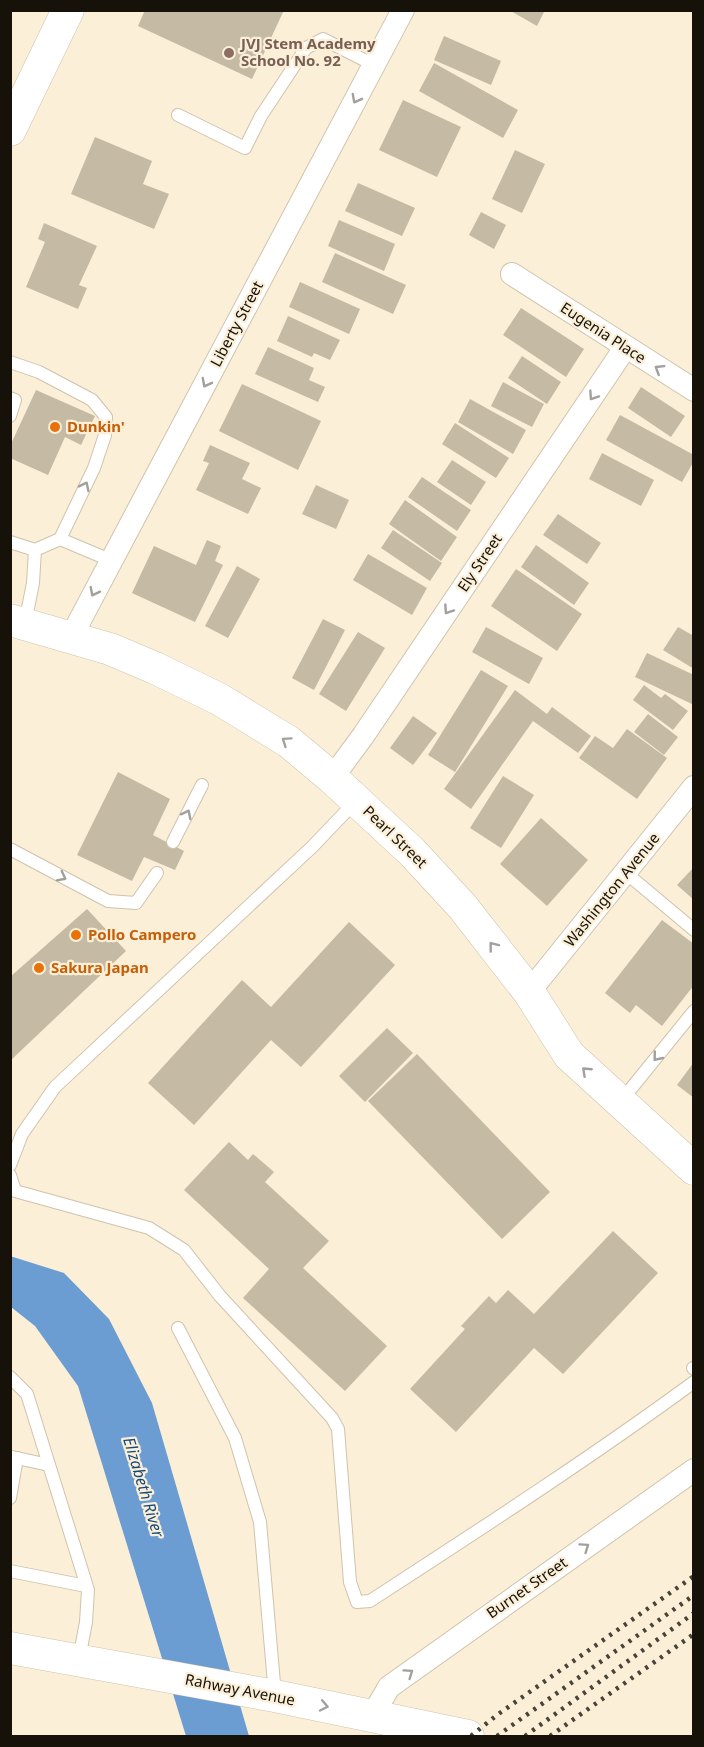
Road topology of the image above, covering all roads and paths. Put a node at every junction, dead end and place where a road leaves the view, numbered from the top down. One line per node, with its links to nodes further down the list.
1 (68, 10): 5 (street)
2 (404, 10): 3 (street, Liberty Street)
3 (374, 65): 4 (lane); 15 (street, Liberty Street, one-way to 15)
4 (178, 115)
5 (10, 130)
6 (512, 274): 7 (street, Eugenia Place)
7 (625, 348): 9 (street, Eugenia Place, one-way to 7); 18 (street, Ely Street, one-way to 18)
8 (10, 362): 12 (lane, one-way to 8)
9 (693, 390)
10 (10, 398): 11 (lane)
11 (10, 416)
12 (60, 539): 14 (lane); 15 (lane)
13 (10, 542): 14 (lane)
14 (35, 550): 16 (lane)
15 (110, 560): 17 (street, Liberty Street, one-way to 17)
16 (18, 622): 17 (street, Pearl Street)
17 (71, 637): 18 (street, Pearl Street, one-way to 17)
18 (332, 778): 21 (street, Pearl Street)
19 (202, 785): 22 (lane, one-way to 19)
20 (693, 787): 25 (street, Washington Avenue)
21 (357, 800): 27 (street, Pearl Street, one-way to 21); 30 (lane)
22 (173, 842)
23 (10, 849): 24 (lane, one-way to 24)
24 (157, 873)
25 (626, 873): 26 (lane); 27 (street, Washington Avenue)
26 (693, 930)
27 (529, 992): 29 (street, Pearl Street, one-way to 27)
28 (693, 1011): 29 (lane, one-way to 29)
29 (620, 1102): 31 (street, Pearl Street)
30 (10, 1165)
31 (693, 1169)
32 (10, 1175): 35 (lane)
33 (178, 1328): 44 (lane)
34 (10, 1377): 37 (lane)
35 (693, 1382)
36 (14, 1457): 37 (lane); 39 (lane)
37 (49, 1465): 41 (lane)
38 (693, 1470): 45 (street, Burnet Street, one-way to 38)
39 (10, 1498)
40 (10, 1571): 41 (lane)
41 (86, 1586): 43 (lane)
42 (10, 1648): 43 (street, Rahway Avenue)
43 (79, 1660): 44 (street, Rahway Avenue)
44 (275, 1696): 45 (street, Rahway Avenue, one-way to 45)
45 (372, 1716): 46 (street, Rahway Avenue)
46 (468, 1737)

